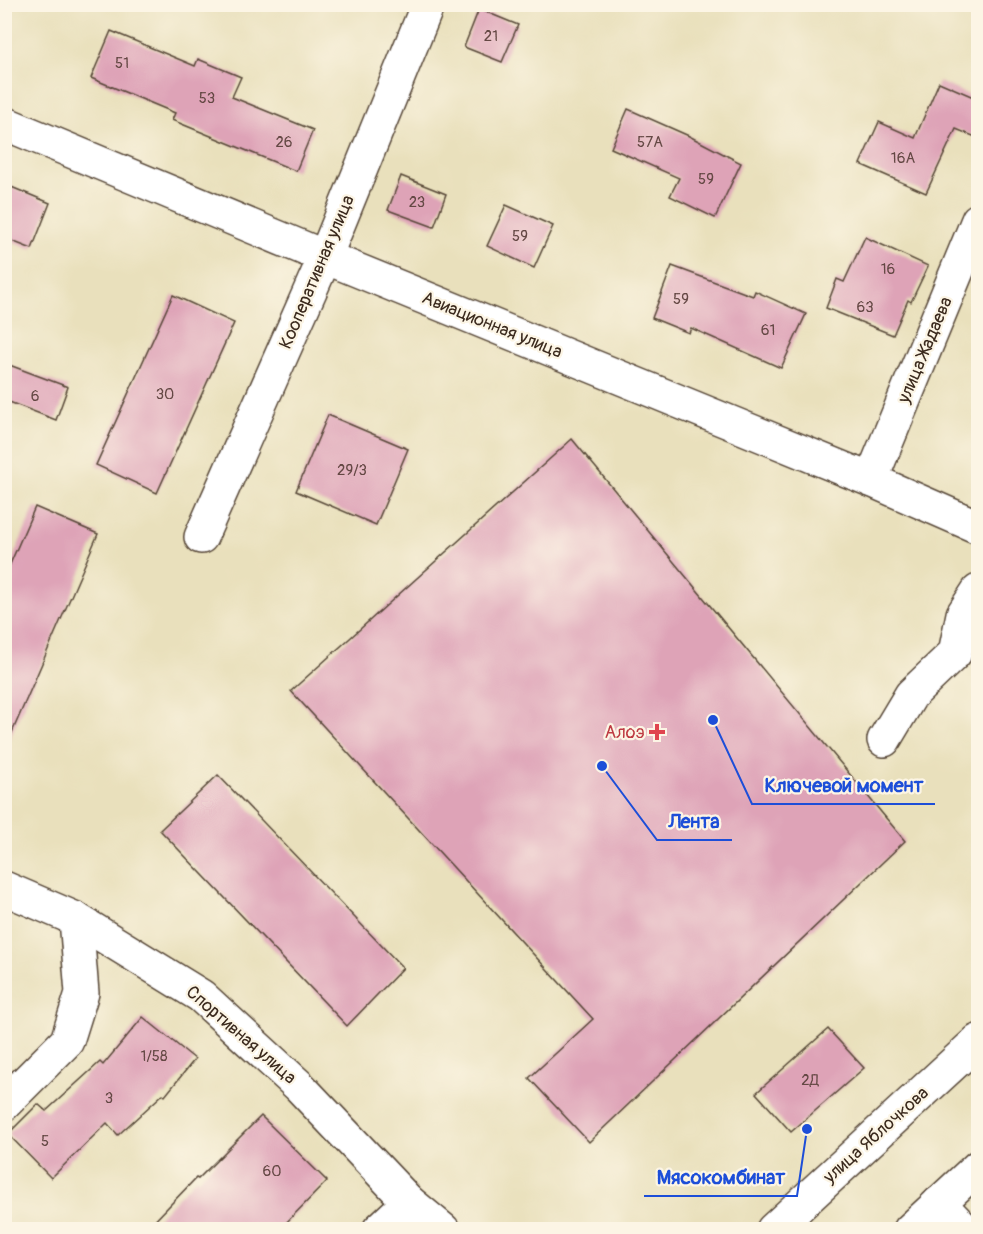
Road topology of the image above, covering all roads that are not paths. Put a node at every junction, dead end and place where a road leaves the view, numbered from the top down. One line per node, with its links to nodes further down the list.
1 (428, 4): 4 (street, Кооперативная улица)
2 (4, 123): 4 (street, Авиационная улица)
3 (978, 220): 5 (street, улица Жадаева)
4 (325, 257): 5 (street, Авиационная улица); 7 (street, Кооперативная улица)
5 (871, 480): 6 (street, Авиационная улица)
6 (978, 527)
7 (201, 537)
8 (978, 591): 9 (street)
9 (884, 740)
10 (4, 888): 11 (street, Спортивная улица)
11 (76, 919): 13 (street); 15 (street, Спортивная улица)
12 (978, 1041): 19 (street, улица Яблочкова)
13 (4, 1104)
14 (978, 1167): 16 (street)
15 (410, 1202): 17 (street); 18 (street, Спортивная улица)
16 (939, 1203): 20 (street); 21 (street)
17 (379, 1230)
18 (443, 1230)
19 (773, 1230)
20 (910, 1230)
21 (964, 1230)

